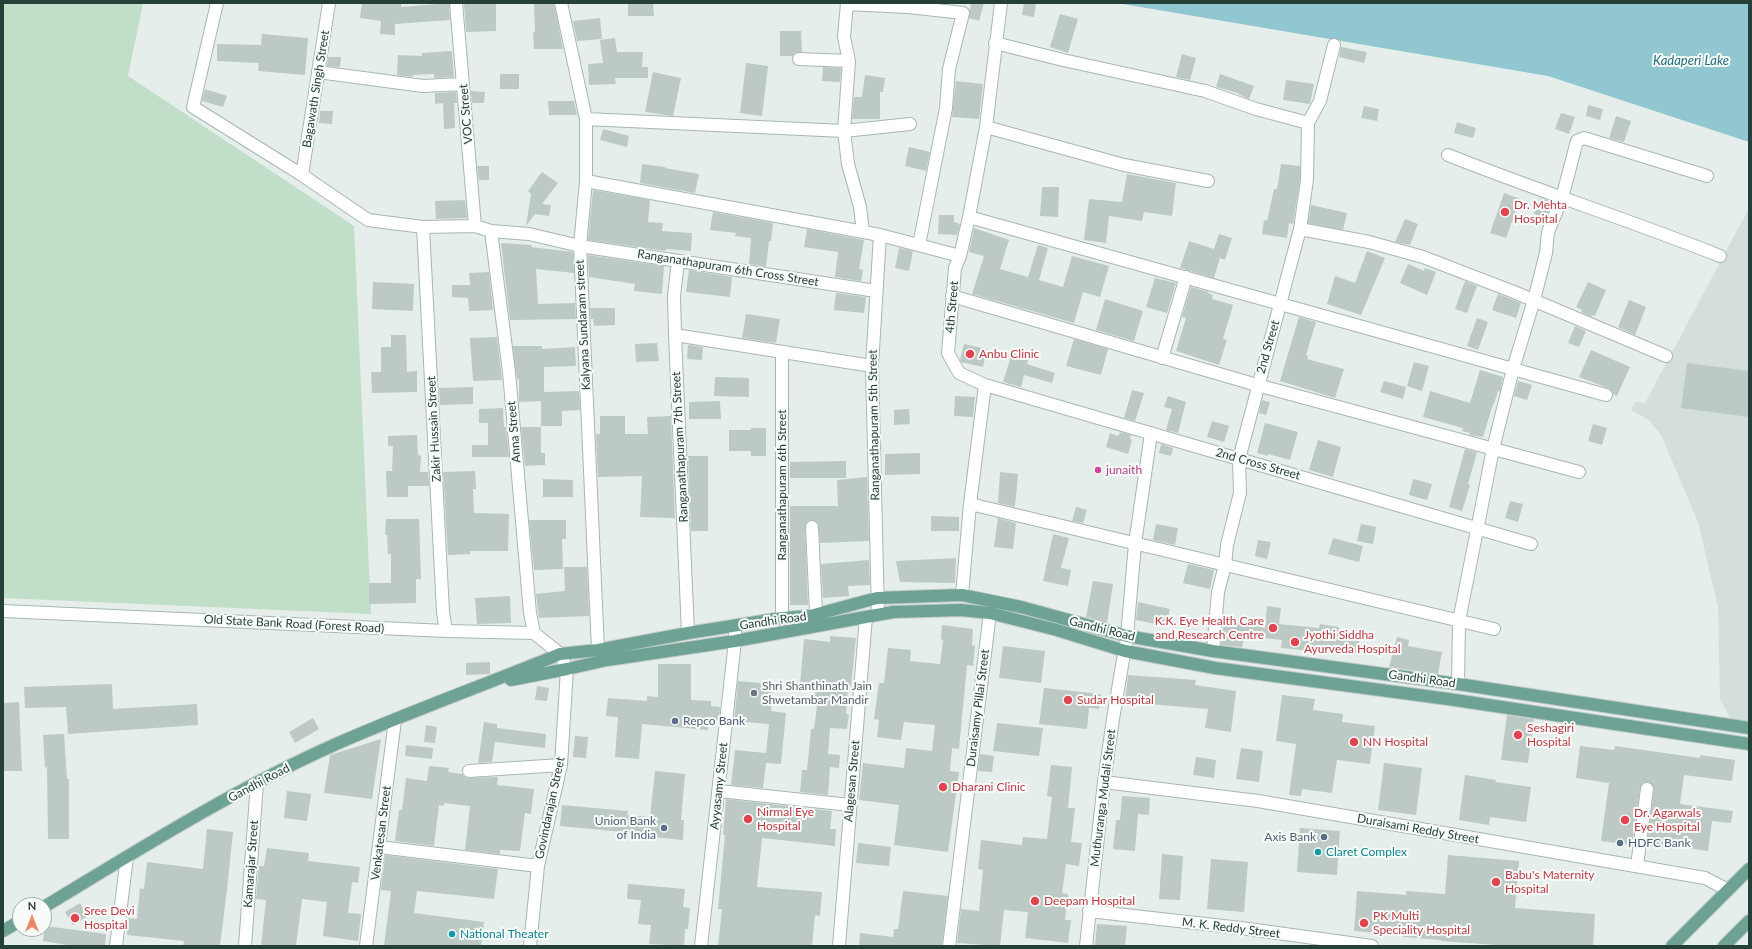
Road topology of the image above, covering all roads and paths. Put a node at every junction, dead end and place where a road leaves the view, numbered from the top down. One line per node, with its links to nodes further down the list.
1 (217, 3): 19 (street, Ranganathapuram 6th Cross Street)
2 (329, 3): 11 (street, Bagawath Singh Street)
3 (456, 3): 12 (street, VOC Street)
4 (561, 3): 13 (street, Kalyana Sundaram street)
5 (847, 3): 10 (street); 31 (street)
6 (1001, 3): 7 (street, 4th Street)
7 (996, 43): 14 (street); 16 (street, 4th Street)
8 (1334, 45): 14 (street, 2nd Street)
9 (799, 59): 10 (street)
10 (849, 61): 17 (street)
11 (318, 72): 12 (street); 19 (street, Bagawath Singh Street)
12 (463, 84): 25 (street, VOC Street)
13 (586, 119): 17 (street); 21 (street, Kalyana Sundaram street)
14 (1308, 123): 27 (street, 2nd Street)
15 (910, 124): 17 (street)
16 (986, 127): 22 (street); 24 (street, 4th Street)
17 (844, 131): 29 (street)
18 (1448, 154): 23 (street)
19 (302, 176): 26 (street, Ranganathapuram 6th Cross Street)
20 (1707, 176): 23 (street)
21 (586, 181): 29 (street); 32 (street, Kalyana Sundaram street)
22 (1208, 181)
23 (1562, 198): 34 (street); 39 (street)
24 (969, 216): 33 (street, 4th Street); 36 (street)
25 (476, 226): 26 (street, Ranganathapuram 6th Cross Street); 28 (street, Ranganathapuram 6th Cross Street)
26 (423, 227): 71 (street, Zakir Hussain Street)
27 (1300, 229): 39 (street); 40 (street, 2nd Street)
28 (491, 231): 32 (street, Ranganathapuram 6th Cross Street); 72 (street, Anna Street)
29 (863, 232): 30 (street)
30 (880, 235): 31 (street); 37 (street, Ranganathapuram 5th Street)
31 (919, 245): 33 (street)
32 (580, 246): 35 (street, Ranganathapuram 6th Cross Street); 76 (street, Kalyana Sundaram street)
33 (960, 256): 38 (street, 4th Street)
34 (1720, 256)
35 (678, 260): 37 (street, Ranganathapuram 6th Cross Street); 41 (street, Ranganathapuram 7th Street)
36 (1186, 277): 40 (street); 44 (street)
37 (876, 291): 45 (street, Ranganathapuram 5th Street)
38 (952, 296): 44 (street); 47 (street, 4th Street)
39 (1534, 300): 43 (street); 46 (street)
40 (1280, 304): 46 (street); 48 (street, 2nd Street)
41 (675, 334): 42 (street); 73 (street, Ranganathapuram 7th Street)
42 (782, 352): 45 (street); 67 (street, Ranganathapuram 6th Street)
43 (1666, 356)
44 (1162, 358): 48 (street)
45 (872, 366): 61 (street, Ranganathapuram 5th Street)
46 (1513, 369): 49 (street); 51 (street)
47 (985, 385): 50 (street, 2nd Cross Street); 54 (street)
48 (1257, 385): 51 (street); 52 (street, 2nd Street)
49 (1606, 395)
50 (1151, 433): 52 (street, 2nd Cross Street); 57 (street, Muthuranga Mudali Street)
51 (1493, 449): 53 (street); 56 (street)
52 (1238, 458): 56 (street, 2nd Cross Street); 59 (street, 2nd Street)
53 (1579, 472)
54 (970, 504): 57 (street); 60 (street)
55 (812, 527): 64 (street)
56 (1477, 528): 58 (street, 2nd Cross Street); 68 (street)
57 (1135, 544): 59 (street); 74 (street, Muthuranga Mudali Street)
58 (1531, 544)
59 (1225, 565): 68 (street); 78 (street, 2nd Street)
60 (962, 595): 61 (main road, Gandhi Road); 74 (main road, Gandhi Road)
61 (877, 598): 64 (main road, Gandhi Road); 65 (street, Ranganathapuram 5th Street)
62 (3, 611): 71 (street, Old State Bank Road (Forest Road))
63 (990, 613): 65 (main road, Gandhi Road); 77 (main road, Gandhi Road); 110 (street, Duraisamy Pillai Street)
64 (816, 614): 67 (main road, Gandhi Road)
65 (878, 614): 66 (main road, Gandhi Road)
66 (866, 617): 75 (main road, Gandhi Road); 92 (street, Alagesan Street)
67 (782, 618): 69 (main road, Gandhi Road)
68 (1459, 621): 70 (street); 82 (street)
69 (735, 626): 73 (main road, Gandhi Road); 75 (street, Ayyasamy Street)
70 (1494, 629)
71 (446, 631): 72 (street, Old State Bank Road (Forest Road))
72 (534, 634): 79 (street)
73 (688, 634): 76 (main road, Gandhi Road)
74 (1127, 636): 77 (street, Muthuranga Mudali Street); 78 (main road, Gandhi Road)
75 (735, 641): 80 (main road, Gandhi Road); 91 (street, Ayyasamy Street)
76 (598, 650): 79 (main road, Gandhi Road)
77 (1125, 650): 85 (main road, Gandhi Road); 88 (street, Muthuranga Mudali Street)
78 (1213, 652): 82 (main road, Gandhi Road)
79 (560, 654): 80 (street); 81 (main road, Gandhi Road)
80 (568, 669): 81 (main road, Gandhi Road); 86 (street, Govindarajan Street)
81 (486, 684): 83 (main road, Gandhi Road)
82 (1458, 684): 84 (main road, Gandhi Road)
83 (395, 720): 89 (main road, Gandhi Road); 93 (street, Venkatesan Street)
84 (1749, 728)
85 (1749, 744)
86 (561, 765): 87 (street); 95 (street, Govindarajan Street)
87 (469, 771)
88 (1104, 782): 96 (street, Duraisami Reddy Street); 100 (street, Muthuranga Mudali Street)
89 (257, 783): 94 (main road, Gandhi Road); 105 (street, Kamarajar Street)
90 (1647, 789): 96 (street)
91 (718, 791): 92 (street); 108 (street, Ayyasamy Street)
92 (850, 805): 109 (street, Alagesan Street)
93 (379, 847): 95 (street); 106 (street, Venkatesan Street)
94 (127, 857): 99 (main road, Gandhi Road); 104 (street)
95 (538, 866): 107 (street, Govindarajan Street)
96 (1637, 866): 98 (street, Duraisami Reddy Street)
97 (1749, 869): 98 (main road)
98 (1728, 890): 113 (main road)
99 (52, 902)
100 (1089, 911): 111 (street, Muthuranga Mudali Street); 112 (street, M. K. Reddy Street)
101 (1749, 921): 114 (main road)
102 (12, 926): 103 (main road)
103 (3, 931)
104 (116, 946)
105 (245, 946)
106 (366, 946)
107 (530, 946)
108 (701, 946)
109 (839, 946)
110 (949, 946)
111 (1086, 946)
112 (1372, 946)
113 (1672, 946)
114 (1724, 946)

